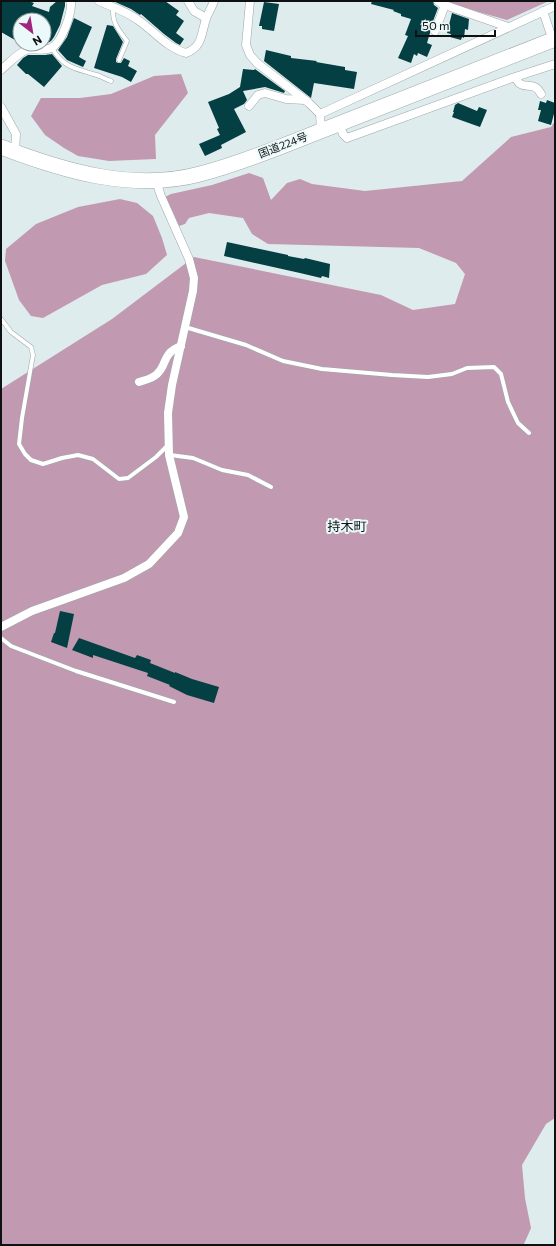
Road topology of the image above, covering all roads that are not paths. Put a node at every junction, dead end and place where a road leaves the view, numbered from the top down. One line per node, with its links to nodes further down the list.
1 (71, 1): 14 (street)
2 (99, 1): 8 (street)
3 (188, 1): 10 (street)
4 (214, 1): 10 (street)
5 (250, 1): 22 (street)
6 (441, 3): 11 (street); 12 (street)
7 (555, 6): 9 (street)
8 (113, 7): 10 (street); 16 (lane)
9 (543, 11): 11 (street); 13 (street)
10 (206, 18)
11 (508, 27): 25 (street)
12 (435, 31)
13 (553, 35): 26 (highway, 国道224号)
14 (52, 48): 20 (lane)
15 (24, 52): 18 (street)
16 (119, 60)
17 (555, 64): 19 (street)
18 (1, 70)
19 (516, 76): 21 (street); 26 (street)
20 (111, 81)
21 (541, 94)
22 (305, 100): 23 (street); 25 (street)
23 (249, 106)
24 (1, 107): 28 (street)
25 (320, 114): 27 (street)
26 (339, 124): 27 (highway, 国道224号)
27 (321, 131): 29 (highway, 国道224号)
28 (8, 149): 29 (highway, 国道224号)
29 (156, 181): 31 (street)
30 (1, 319): 35 (lane)
31 (185, 327): 32 (street); 34 (lane)
32 (181, 346): 33 (street); 35 (street)
33 (139, 382)
34 (528, 433)
35 (169, 444): 36 (street)
36 (169, 455): 37 (lane); 38 (street)
37 (271, 487)
38 (1, 627)
39 (1, 638): 40 (lane)
40 (174, 702)

